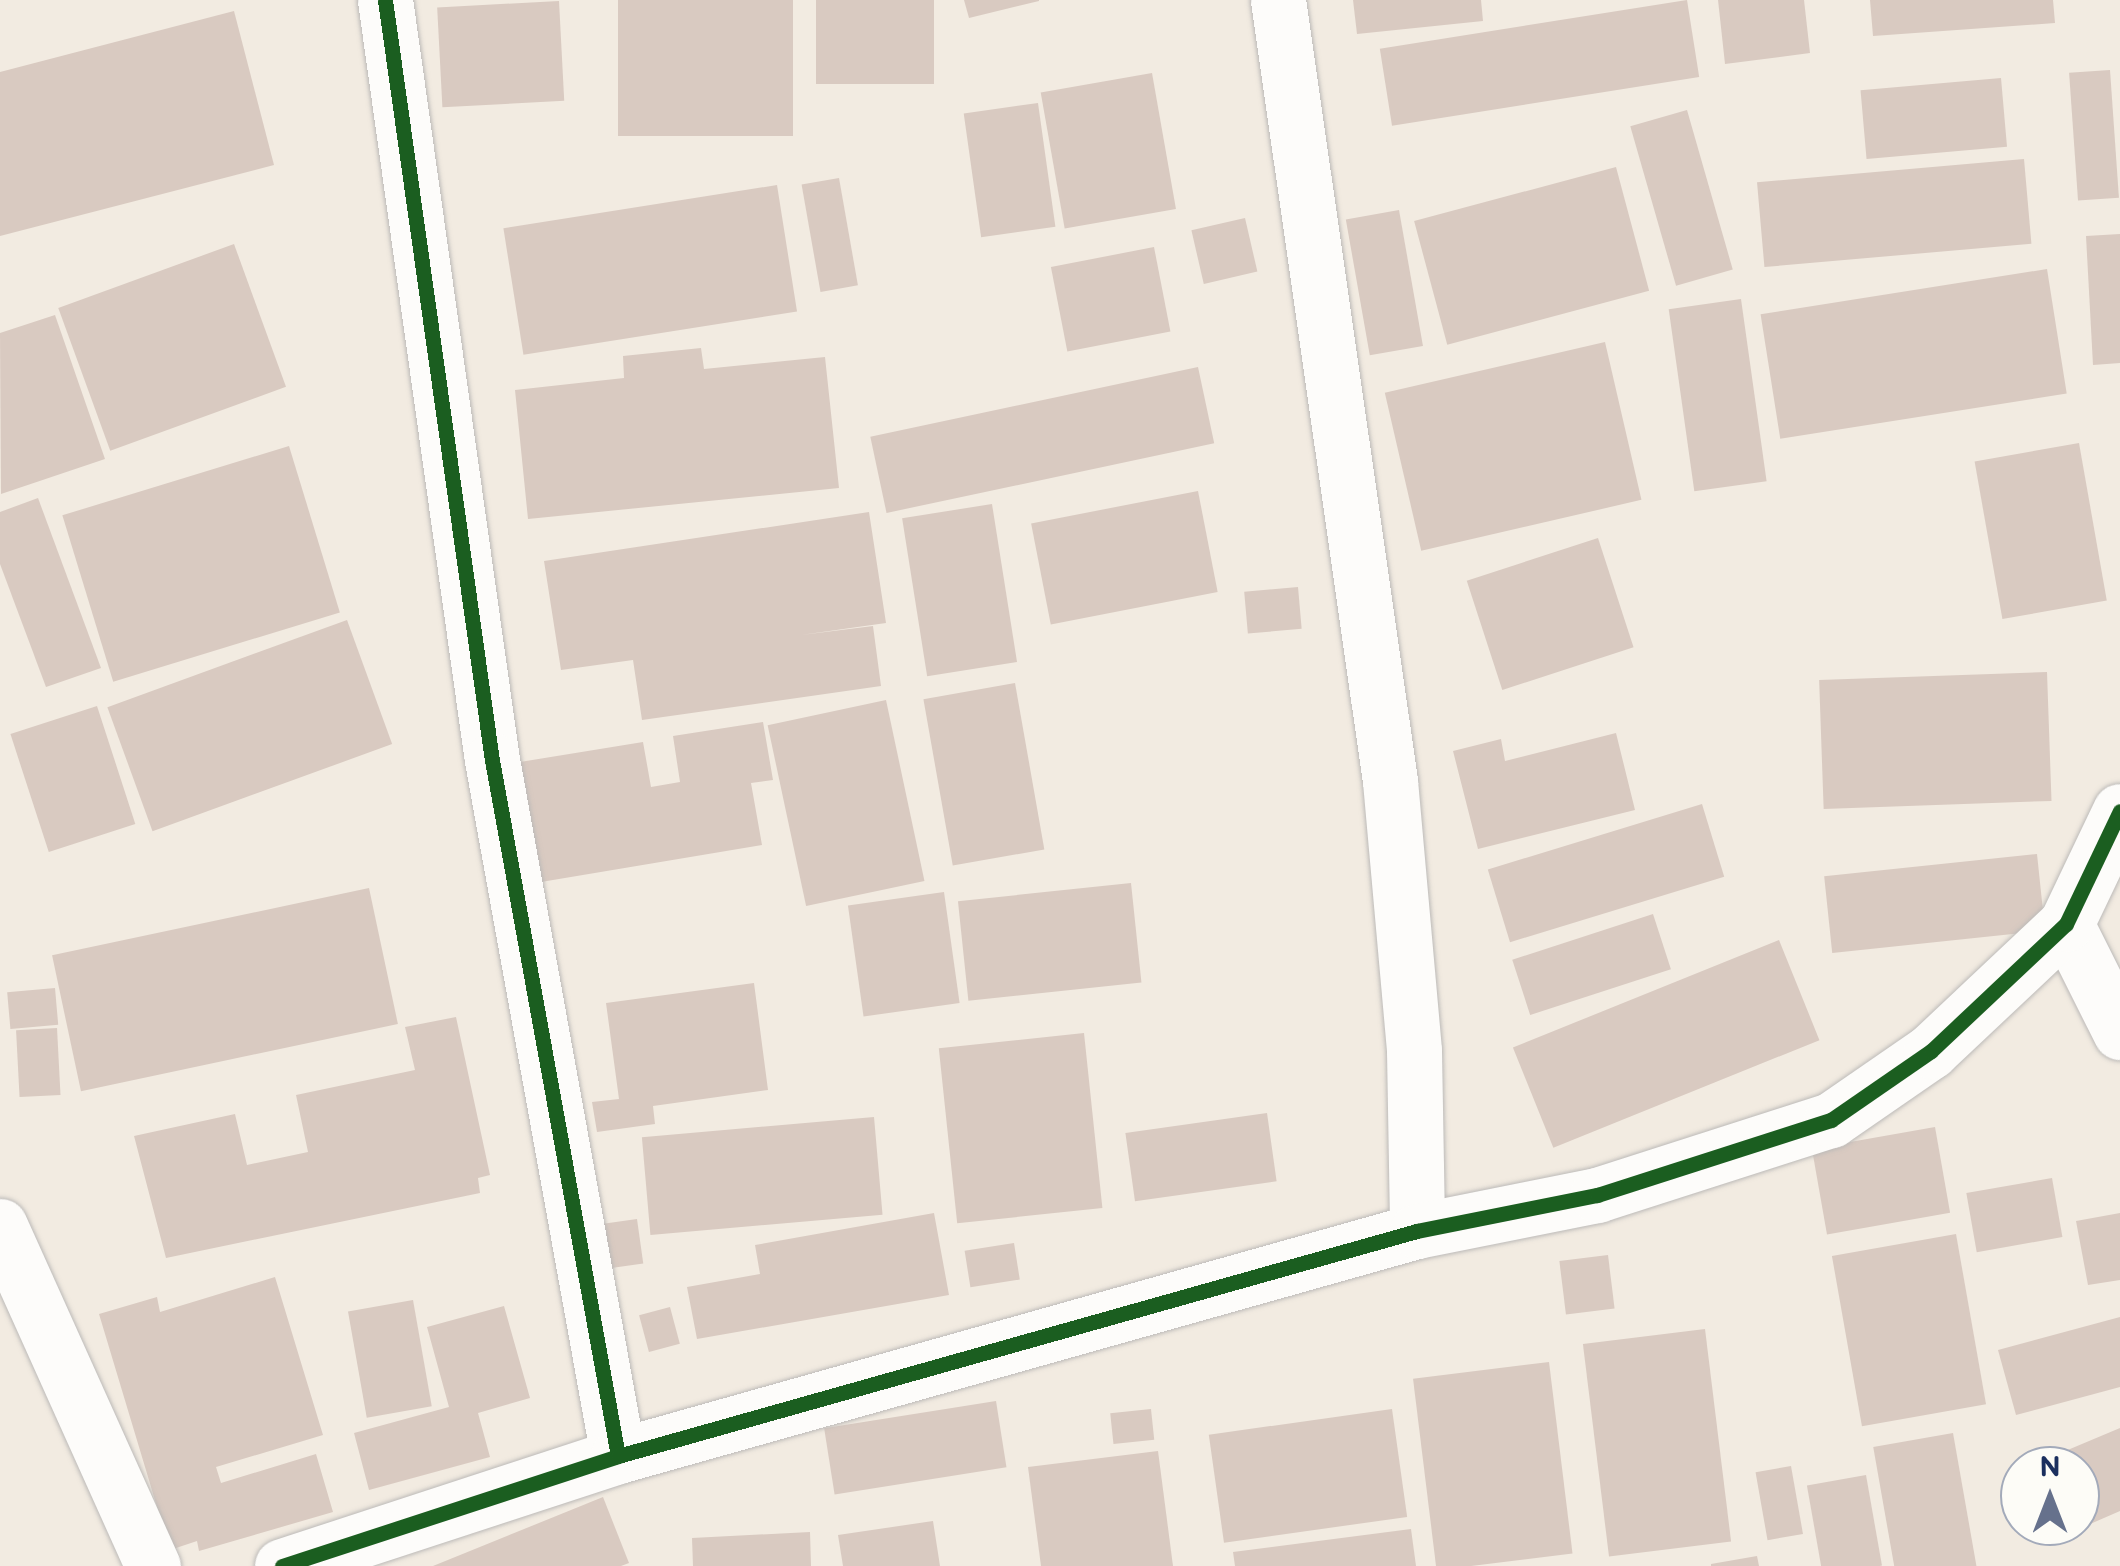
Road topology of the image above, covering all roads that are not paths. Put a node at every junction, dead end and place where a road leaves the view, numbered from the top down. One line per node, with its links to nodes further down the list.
1 (385, 0): 8 (street)
2 (1278, 0): 7 (street)
3 (2120, 811): 4 (street)
4 (2066, 924): 5 (street); 7 (street)
5 (2120, 1032)
6 (0, 1226): 9 (street)
7 (1417, 1231): 8 (street)
8 (618, 1456): 10 (street)
9 (153, 1566)
10 (282, 1566)

